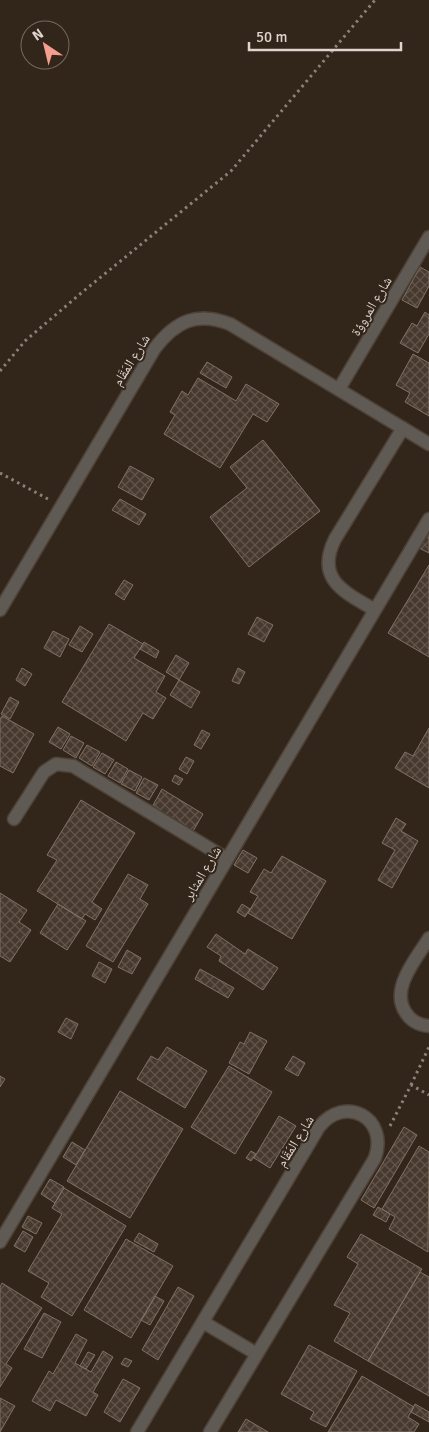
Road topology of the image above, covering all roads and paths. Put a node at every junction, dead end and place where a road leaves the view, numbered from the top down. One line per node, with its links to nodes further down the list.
1 (375, 0): 3 (path)
2 (429, 237): 4 (street, شارع المروؤة)
3 (0, 371)
4 (339, 390): 5 (street, شارع المَقَام); 8 (street, شارع المَقَام)
5 (403, 428): 6 (street, شارع المَقَام); 11 (street)
6 (429, 444)
7 (0, 473): 8 (path)
8 (61, 507): 10 (street, شارع المَقَام)
9 (429, 519): 11 (street, شارع المثابر)
10 (0, 610)
11 (375, 610): 13 (street, شارع المثابر)
12 (14, 819): 13 (street)
13 (227, 859): 20 (street, شارع المثابر)
14 (429, 938): 15 (street)
15 (429, 1026)
16 (429, 1047): 17 (path)
17 (411, 1085): 18 (path); 19 (path)
18 (429, 1096)
19 (378, 1149): 21 (street, شارع المَقَام); 22 (street)
20 (0, 1242)
21 (203, 1322): 22 (street); 23 (street, شارع المَقَام)
22 (257, 1354): 24 (street)
23 (137, 1432)
24 (210, 1432)

